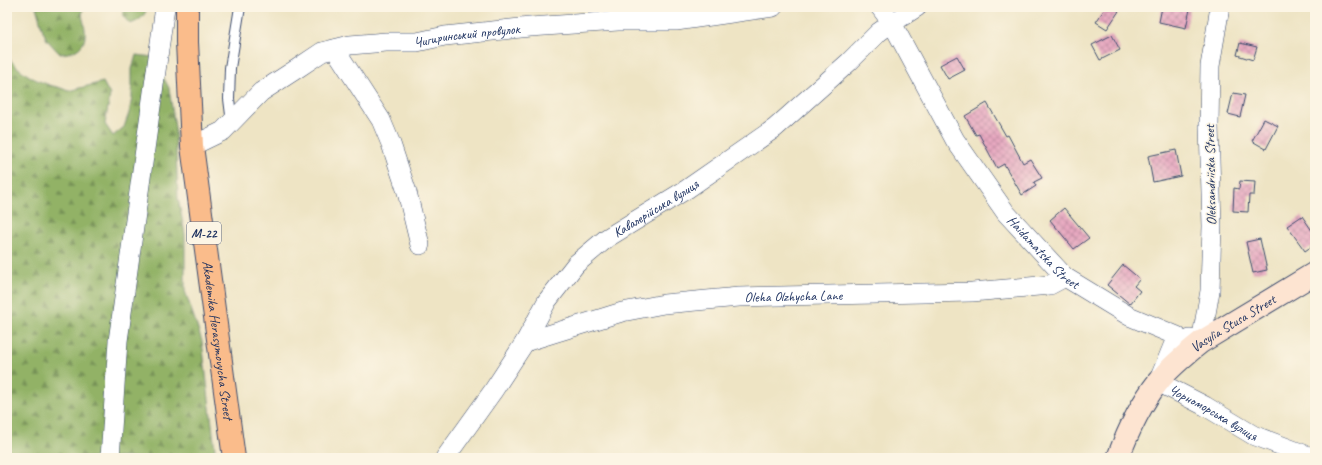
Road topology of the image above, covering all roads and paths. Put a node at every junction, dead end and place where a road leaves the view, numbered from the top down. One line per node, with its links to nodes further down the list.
1 (165, 7): 19 (street)
2 (187, 7): 11 (highway, Akademika Herasymovycha Street / М-22)
3 (240, 7): 10 (lane)
4 (772, 7): 9 (street, Чигиринський провулок)
5 (880, 7): 8 (street, Haidamatska Street)
6 (917, 7): 8 (street, Кавалерійська вулиця)
7 (1220, 7): 17 (street, Oleksandriiska Street)
8 (892, 23): 14 (street, Haidamatska Street); 16 (street, Кавалерійська вулиця)
9 (336, 49): 10 (street, Чигиринський провулок); 12 (street)
10 (232, 123): 11 (street, Чигиринський провулок)
11 (192, 146): 20 (highway, Akademika Herasymovycha Street / М-22)
12 (420, 245)
13 (1315, 273): 17 (main road, Vasylia Stusa Street)
14 (1065, 277): 15 (street, Haidamatska Street); 16 (street, Oleha Olzhycha Lane)
15 (1177, 336): 17 (street, Haidamatska Street); 18 (street)
16 (525, 342): 21 (street, Кавалерійська вулиця)
17 (1200, 342): 18 (main road, Vasylia Stusa Street)
18 (1158, 382): 22 (main road); 23 (street, Чорноморська вулиця)
19 (110, 458)
20 (234, 458)
21 (445, 458)
22 (1118, 458)
23 (1314, 458)

